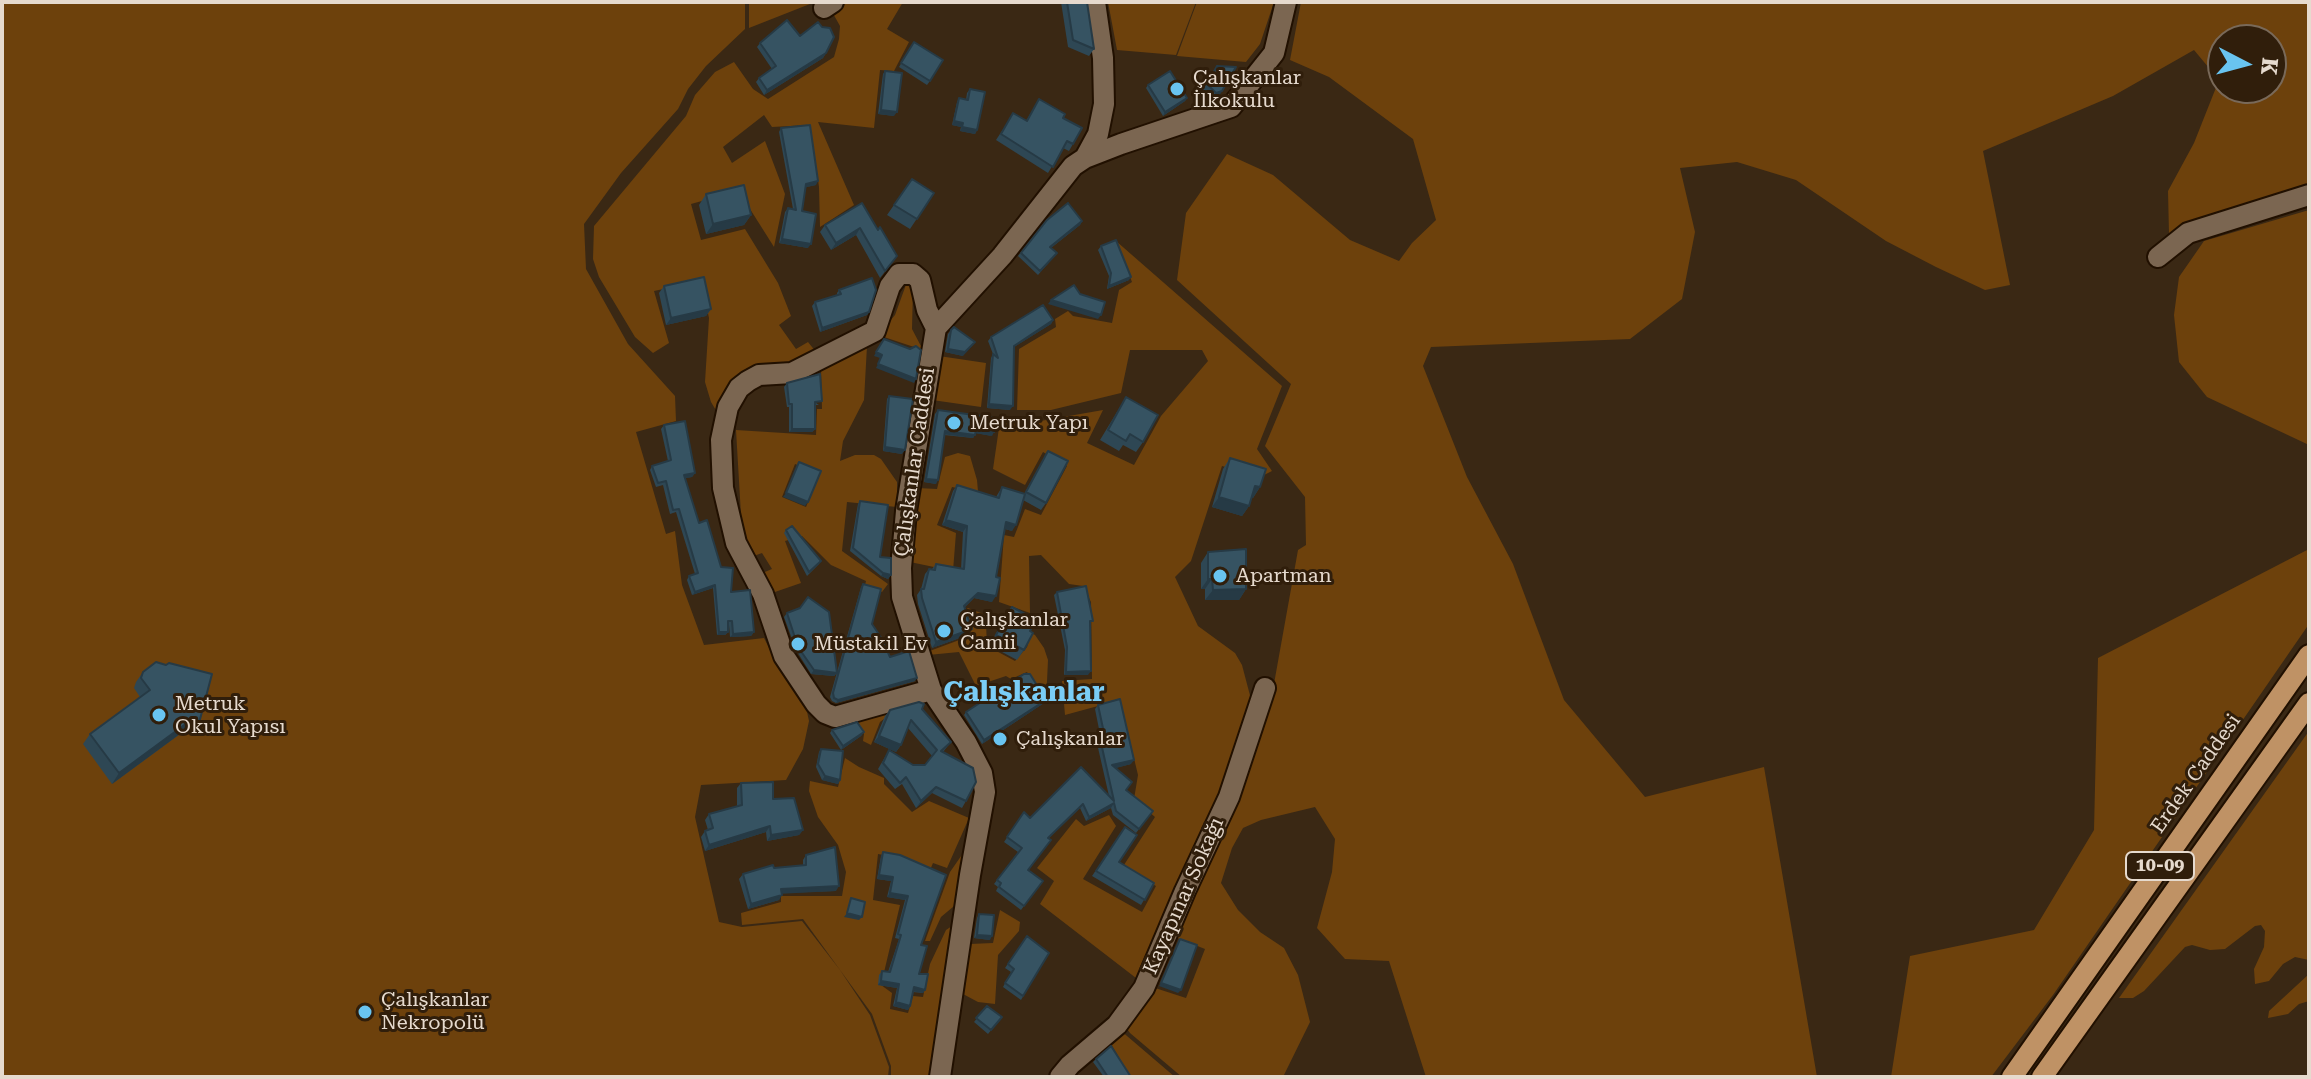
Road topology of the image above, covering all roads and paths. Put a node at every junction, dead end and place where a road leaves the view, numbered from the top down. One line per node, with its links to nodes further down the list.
1 (1095, 2): 3 (street)
2 (1286, 2): 3 (street)
3 (1085, 158): 6 (street)
4 (2309, 195): 5 (street)
5 (2158, 257)
6 (936, 328): 9 (street, Çalışkanlar Caddesi); 9 (street)
7 (2309, 655): 13 (main road, Erdek Caddesi / 10-09)
8 (1265, 688): 12 (street, Kayapınar Sokağı)
9 (931, 690): 11 (street, Çalışkanlar Caddesi)
10 (2309, 703): 14 (main road, 10-09)
11 (940, 1077)
12 (1060, 1077)
13 (2012, 1077)
14 (2042, 1077)

